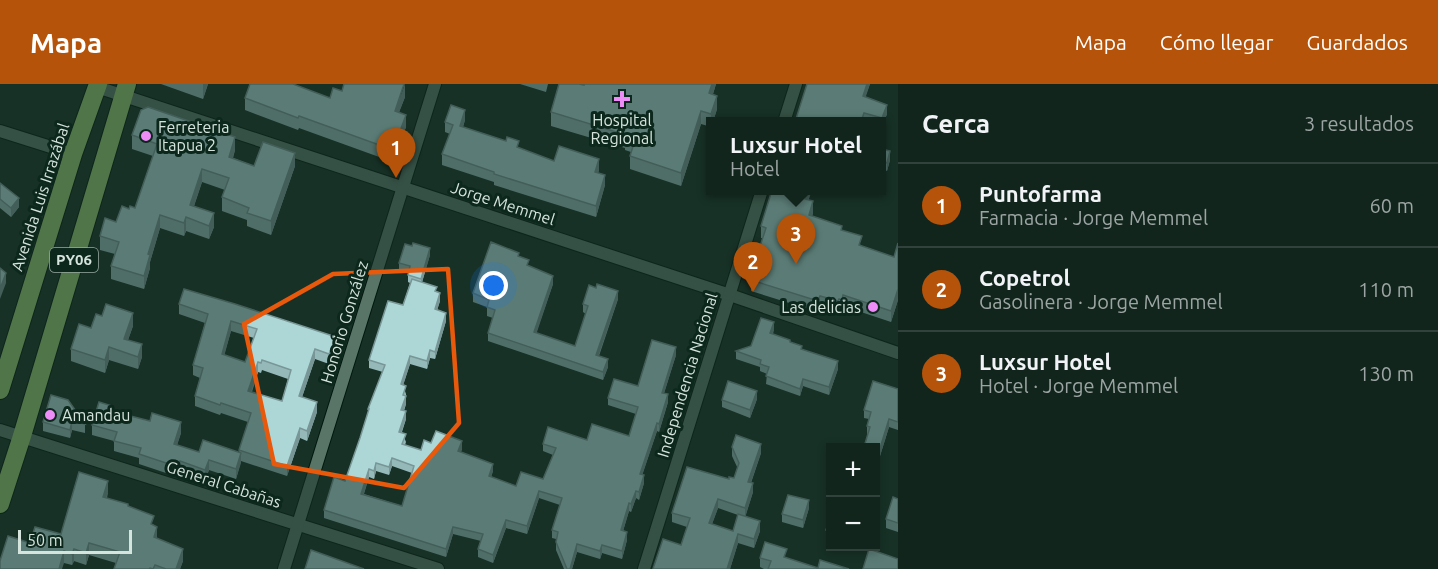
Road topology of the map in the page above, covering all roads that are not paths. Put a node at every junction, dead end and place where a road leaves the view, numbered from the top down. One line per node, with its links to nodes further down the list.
1 (435, 84): 8 (street, Honorio González)
2 (796, 84): 5 (street)
3 (97, 86): 4 (street, Jorge Memmel); 7 (highway, Avenida Luis Irrazábal / PY06)
4 (125, 90): 8 (street, Jorge Memmel); 14 (highway, PY06)
5 (786, 117)
6 (0, 131): 7 (street)
7 (73, 154): 12 (highway, Avenida Luis Irrazábal / PY06)
8 (403, 188): 10 (street, Jorge Memmel); 16 (street, Honorio González)
9 (760, 195): 10 (street, Independencia Nacional)
10 (729, 295): 11 (street, Jorge Memmel); 19 (street, Independencia Nacional)
11 (898, 353)
12 (0, 390)
13 (0, 430): 14 (street, General Cabañas)
14 (22, 436): 15 (highway, PY06); 16 (street, General Cabañas)
15 (0, 504)
16 (298, 524): 17 (street, Honorio González); 18 (street, General Cabañas)
17 (284, 569)
18 (438, 569)
19 (644, 569)

